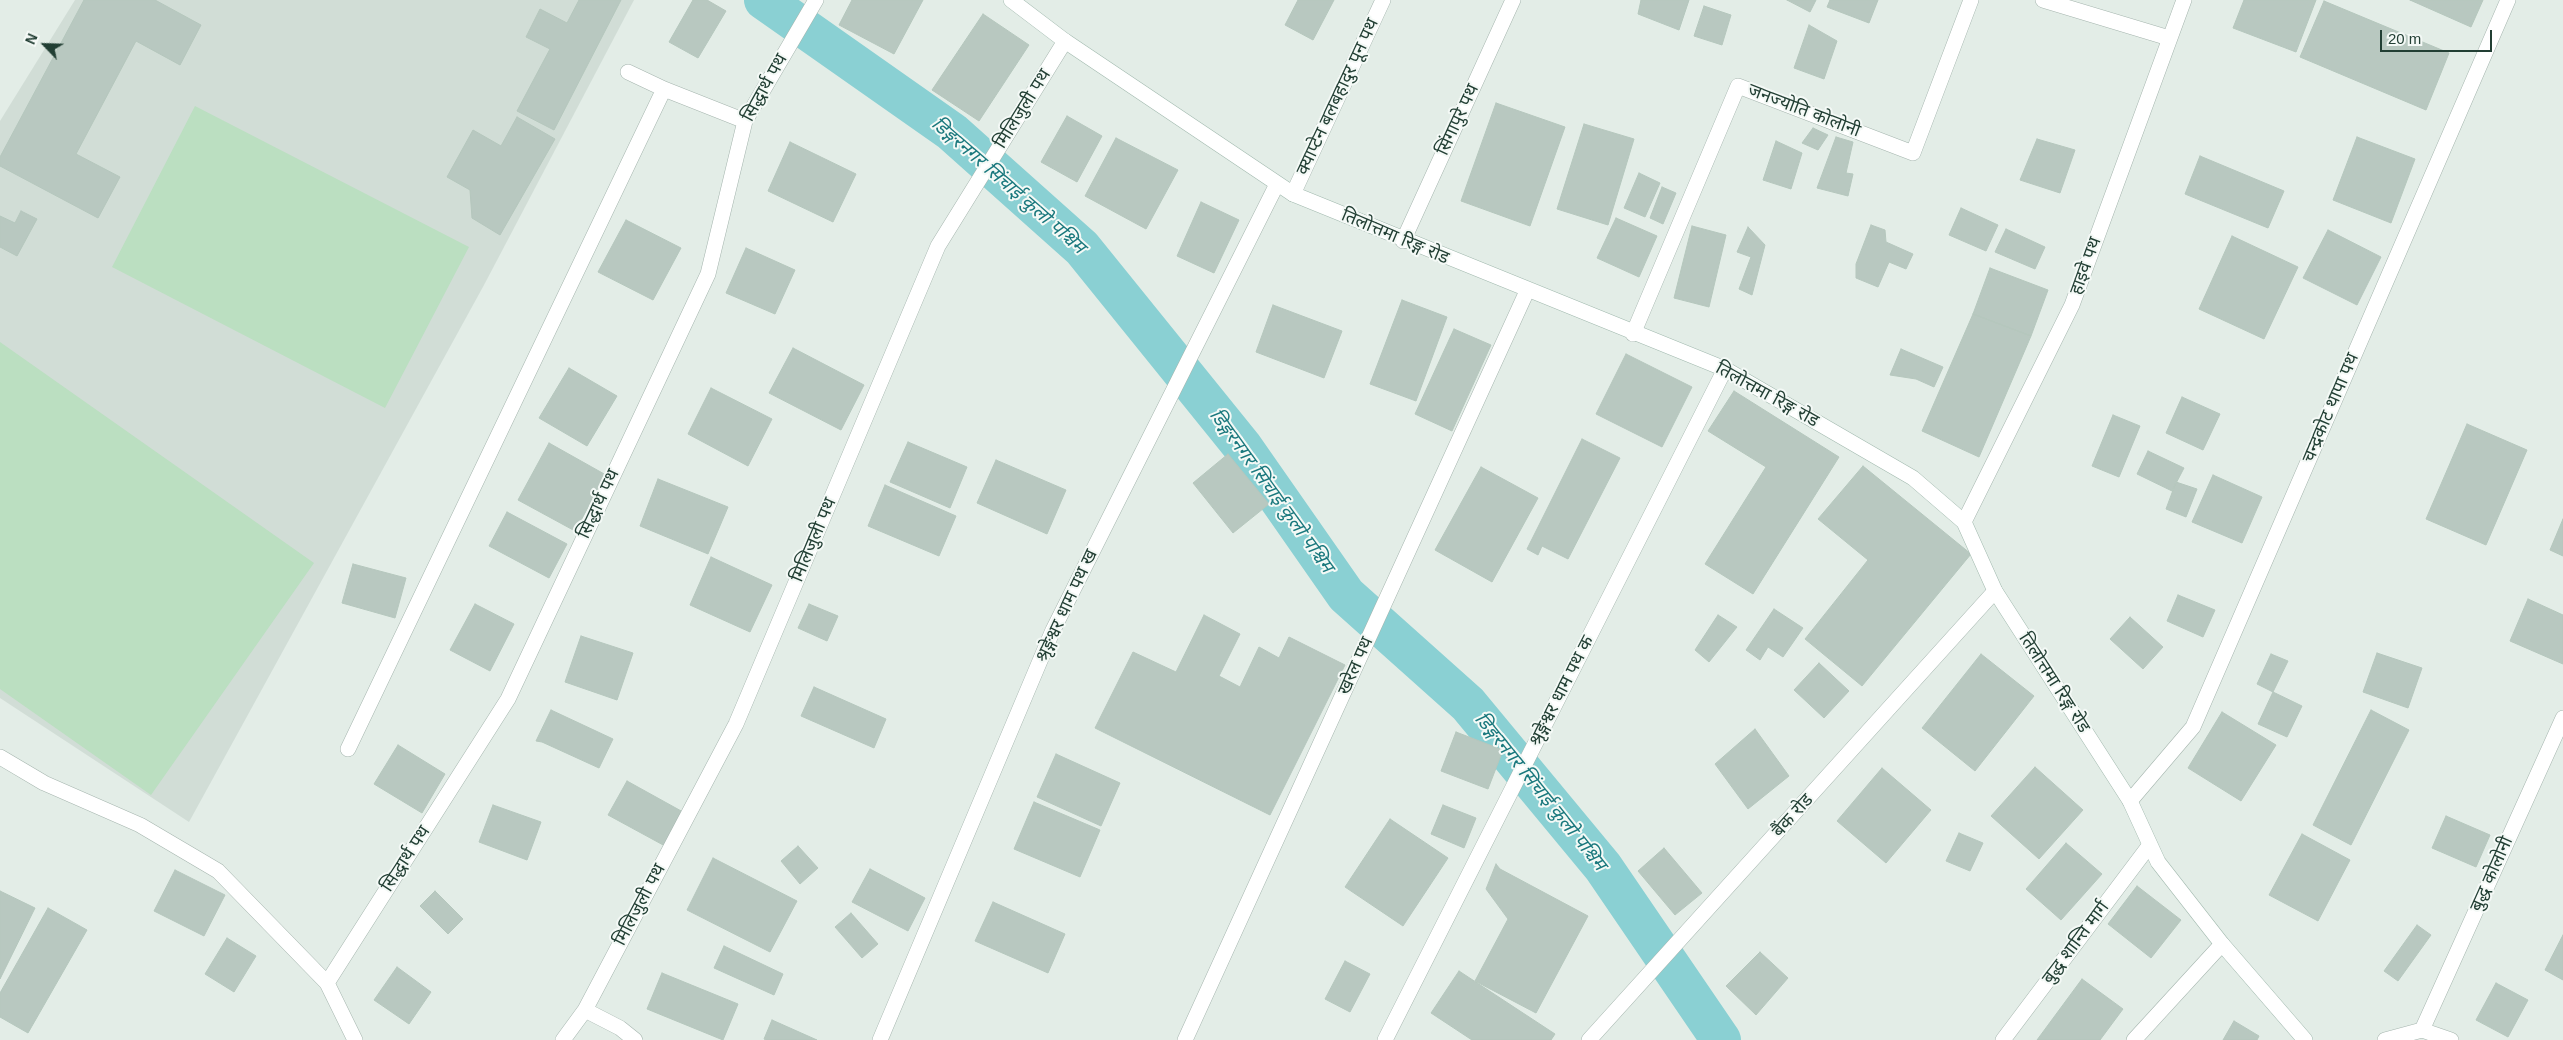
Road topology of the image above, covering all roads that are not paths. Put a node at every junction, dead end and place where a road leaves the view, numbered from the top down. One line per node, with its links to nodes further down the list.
1 (816, 0): 13 (street, सिद्धार्थ पथ)
2 (1011, 0): 10 (street, तिलोत्तमा रिङ्ग रोड)
3 (1383, 0): 15 (street, क्याप्टेन बलबहादुर पून पथ)
4 (1513, 0): 16 (street, सिंगापुरे पथ)
5 (1971, 0): 18 (street, जनज्योति कोलोनी)
6 (2043, 0): 9 (street)
7 (2184, 0): 9 (street, हाइवे पथ)
8 (2508, 0): 25 (street, चन्द्रकोट थापा पथ)
9 (2169, 38): 20 (street, हाइवे पथ)
10 (1065, 41): 14 (street, तिलोत्तमा रिङ्ग रोड); 29 (street, मिलिजुली पथ)
11 (628, 72): 12 (street)
12 (664, 89): 13 (street); 23 (street)
13 (745, 120): 28 (street, सिद्धार्थ पथ)
14 (1277, 184): 15 (street, तिलोत्तमा रिङ्ग रोड); 34 (street, श्रृङ्गेश्वर धाम पथ ख)
15 (1293, 194): 16 (street, तिलोत्तमा रिङ्ग रोड)
16 (1403, 241): 17 (street, तिलोत्तमा रिङ्ग रोड)
17 (1527, 291): 18 (street, तिलोत्तमा रिङ्ग रोड); 35 (street, खरेल पथ)
18 (1633, 334): 19 (street, तिलोत्तमा रिङ्ग रोड)
19 (1725, 369): 20 (street, तिलोत्तमा रिङ्ग रोड); 36 (street, श्रृङ्गेश्वर धाम पथ क)
20 (1964, 522): 21 (street, तिलोत्तमा रिङ्ग रोड)
21 (1994, 591): 25 (street, तिलोत्तमा रिङ्ग रोड); 37 (street, बैंक रोड)
22 (2563, 718): 30 (street, बुद्ध कोलोनी)
23 (348, 749)
24 (0, 757): 28 (street)
25 (2130, 801): 26 (street, तिलोत्तमा रिङ्ग रोड)
26 (2149, 846): 27 (street, तिलोत्तमा रिङ्ग रोड); 38 (street, बुद्ध शान्ति मार्ग)
27 (2222, 944): 39 (street); 40 (street, तिलोत्तमा रिङ्ग रोड)
28 (327, 983): 31 (street)
29 (585, 1010): 32 (street, मिलिजुली पथ); 33 (street)
30 (2422, 1030): 41 (street); 42 (street)
31 (355, 1040)
32 (563, 1040)
33 (635, 1040)
34 (880, 1040)
35 (1185, 1040)
36 (1386, 1040)
37 (1589, 1040)
38 (2003, 1040)
39 (2134, 1040)
40 (2304, 1040)
41 (2385, 1040)
42 (2451, 1040)

